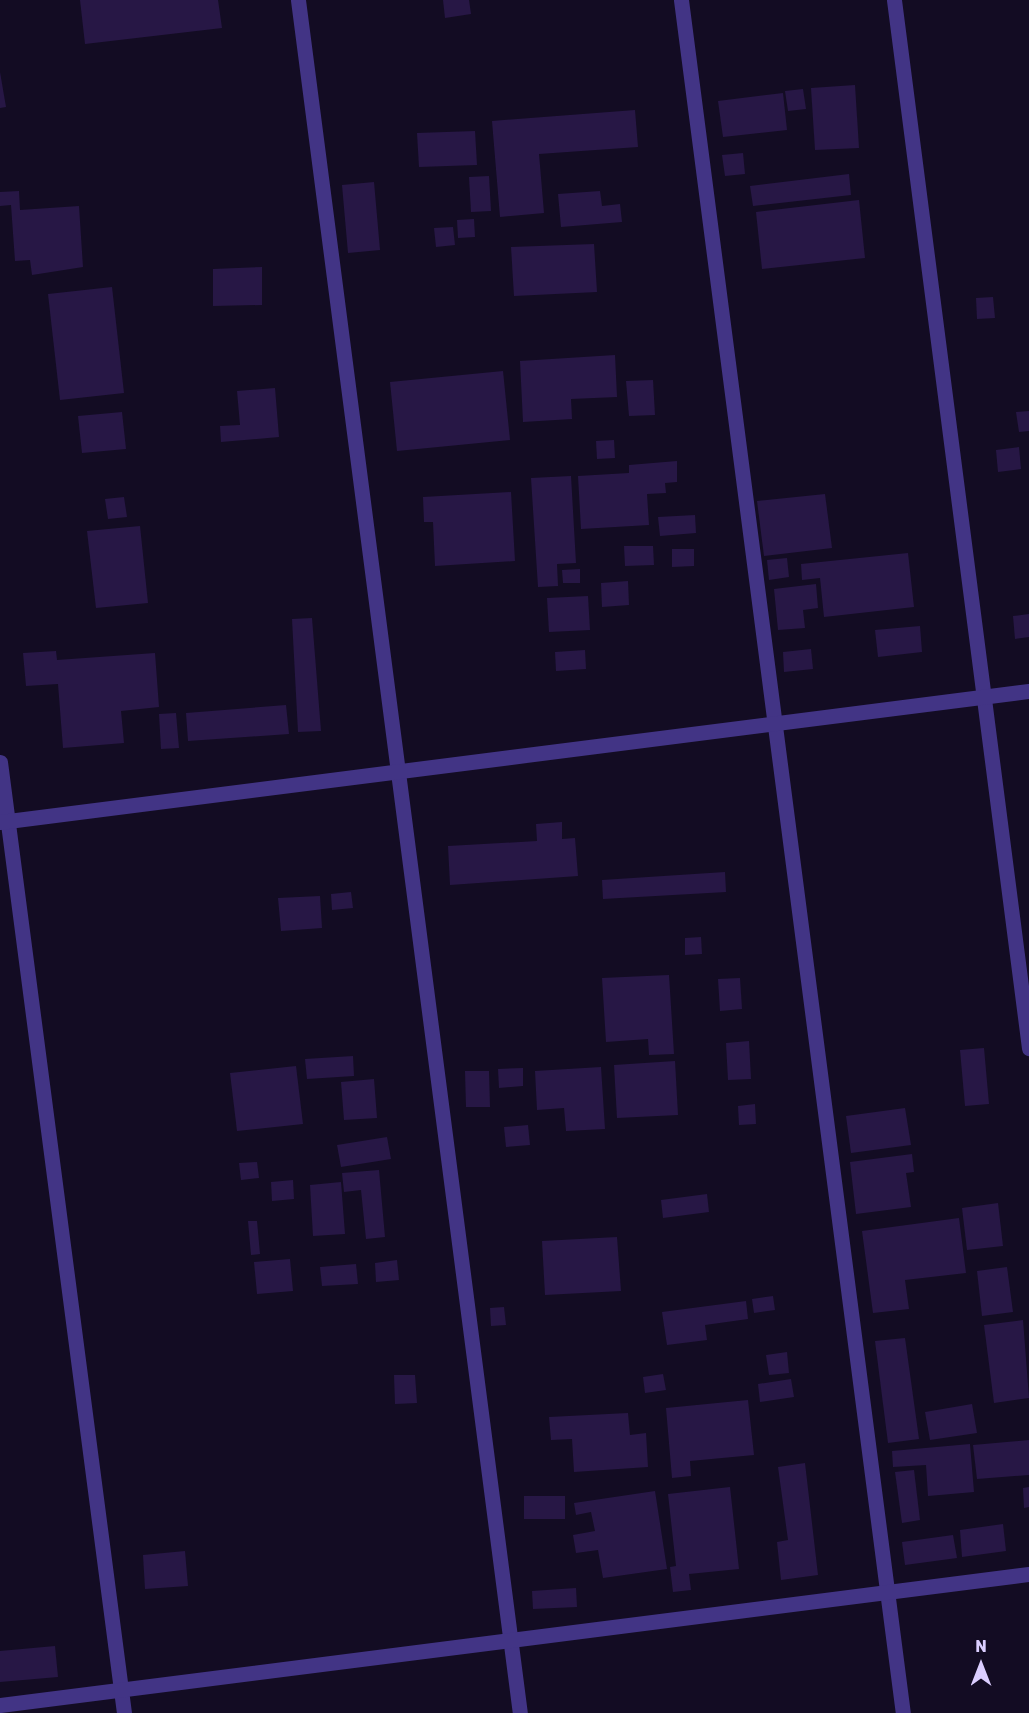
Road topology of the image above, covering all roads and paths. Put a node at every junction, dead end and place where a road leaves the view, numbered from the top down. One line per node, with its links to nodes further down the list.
1 (298, 0): 8 (street)
2 (681, 0): 6 (street)
3 (894, 0): 5 (street)
4 (1029, 691): 5 (street)
5 (983, 696): 6 (street); 10 (street)
6 (774, 723): 8 (street); 12 (street)
7 (0, 762): 9 (street)
8 (397, 771): 9 (street); 13 (street)
9 (4, 822): 14 (street)
10 (1029, 1048)
11 (1029, 1574): 12 (street)
12 (887, 1592): 13 (street); 18 (street)
13 (511, 1639): 14 (street); 17 (street)
14 (121, 1689): 15 (street); 16 (street)
15 (0, 1705)
16 (124, 1713)
17 (520, 1713)
18 (903, 1713)

